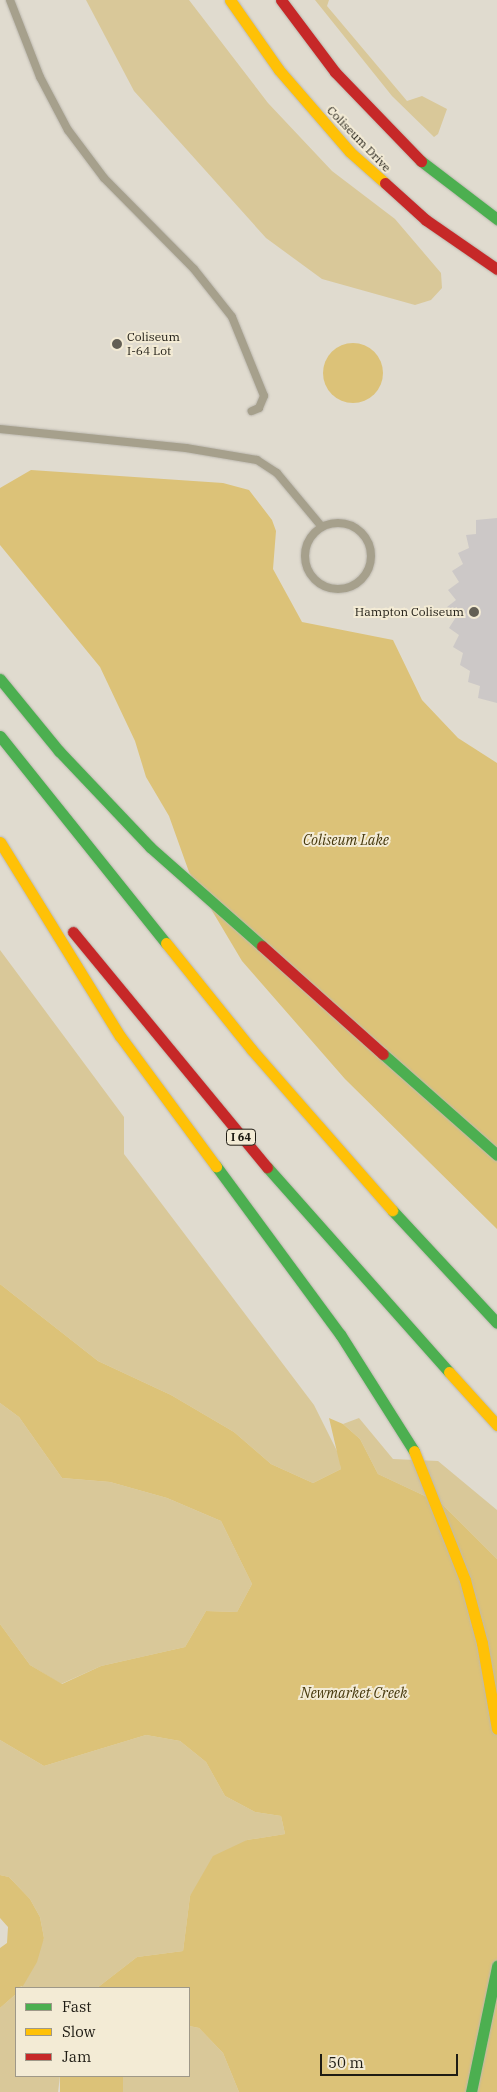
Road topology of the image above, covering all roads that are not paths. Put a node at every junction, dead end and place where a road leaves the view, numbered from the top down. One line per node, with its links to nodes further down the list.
1 (10, 0): 6 (lane)
2 (230, 0): 5 (main road, Coliseum Drive)
3 (282, 0): 4 (main road)
4 (497, 219)
5 (497, 269)
6 (252, 411)
7 (0, 429): 8 (lane)
8 (322, 527): 8 (lane)
9 (0, 679): 13 (main road)
10 (0, 736): 14 (main road)
11 (0, 837): 15 (main road, I 64)
12 (0, 842): 16 (main road)
13 (497, 1155)
14 (497, 1323)
15 (497, 1425)
16 (497, 1729)
17 (497, 1966): 18 (main road)
18 (470, 2092)

